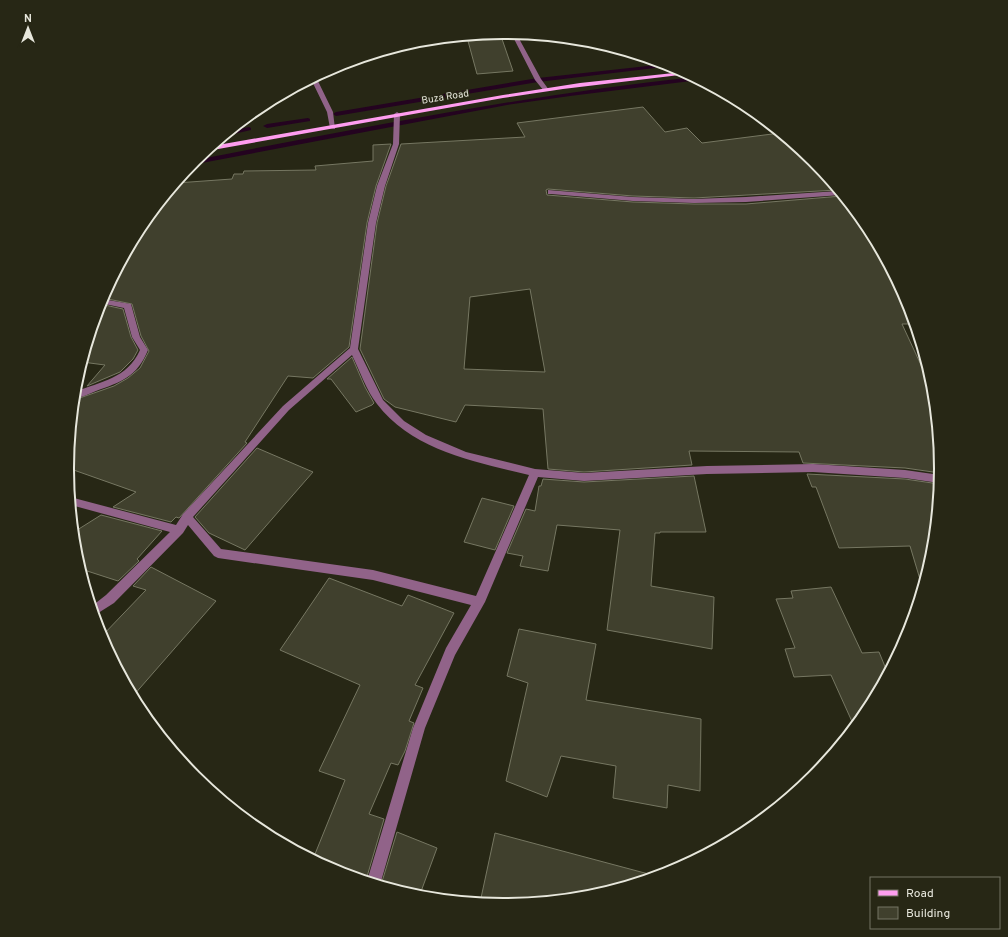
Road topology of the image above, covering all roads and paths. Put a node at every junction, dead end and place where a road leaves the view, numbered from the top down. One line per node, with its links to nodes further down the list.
1 (516, 39): 4 (street)
2 (676, 75): 4 (main road, Buza Road)
3 (316, 82): 6 (street)
4 (546, 90): 5 (main road, Buza Road)
5 (397, 114): 6 (main road, Buza Road); 11 (street)
6 (333, 128): 7 (main road, Buza Road)
7 (220, 147)
8 (551, 192): 9 (street)
9 (834, 193)
10 (108, 302): 12 (street)
11 (354, 349): 13 (street); 16 (street)
12 (82, 393)
13 (535, 473): 14 (street); 18 (street)
14 (934, 478)
15 (76, 502): 17 (street)
16 (187, 517): 17 (street); 18 (street)
17 (179, 530): 19 (street)
18 (480, 602): 20 (street)
19 (97, 608)
20 (376, 878)

